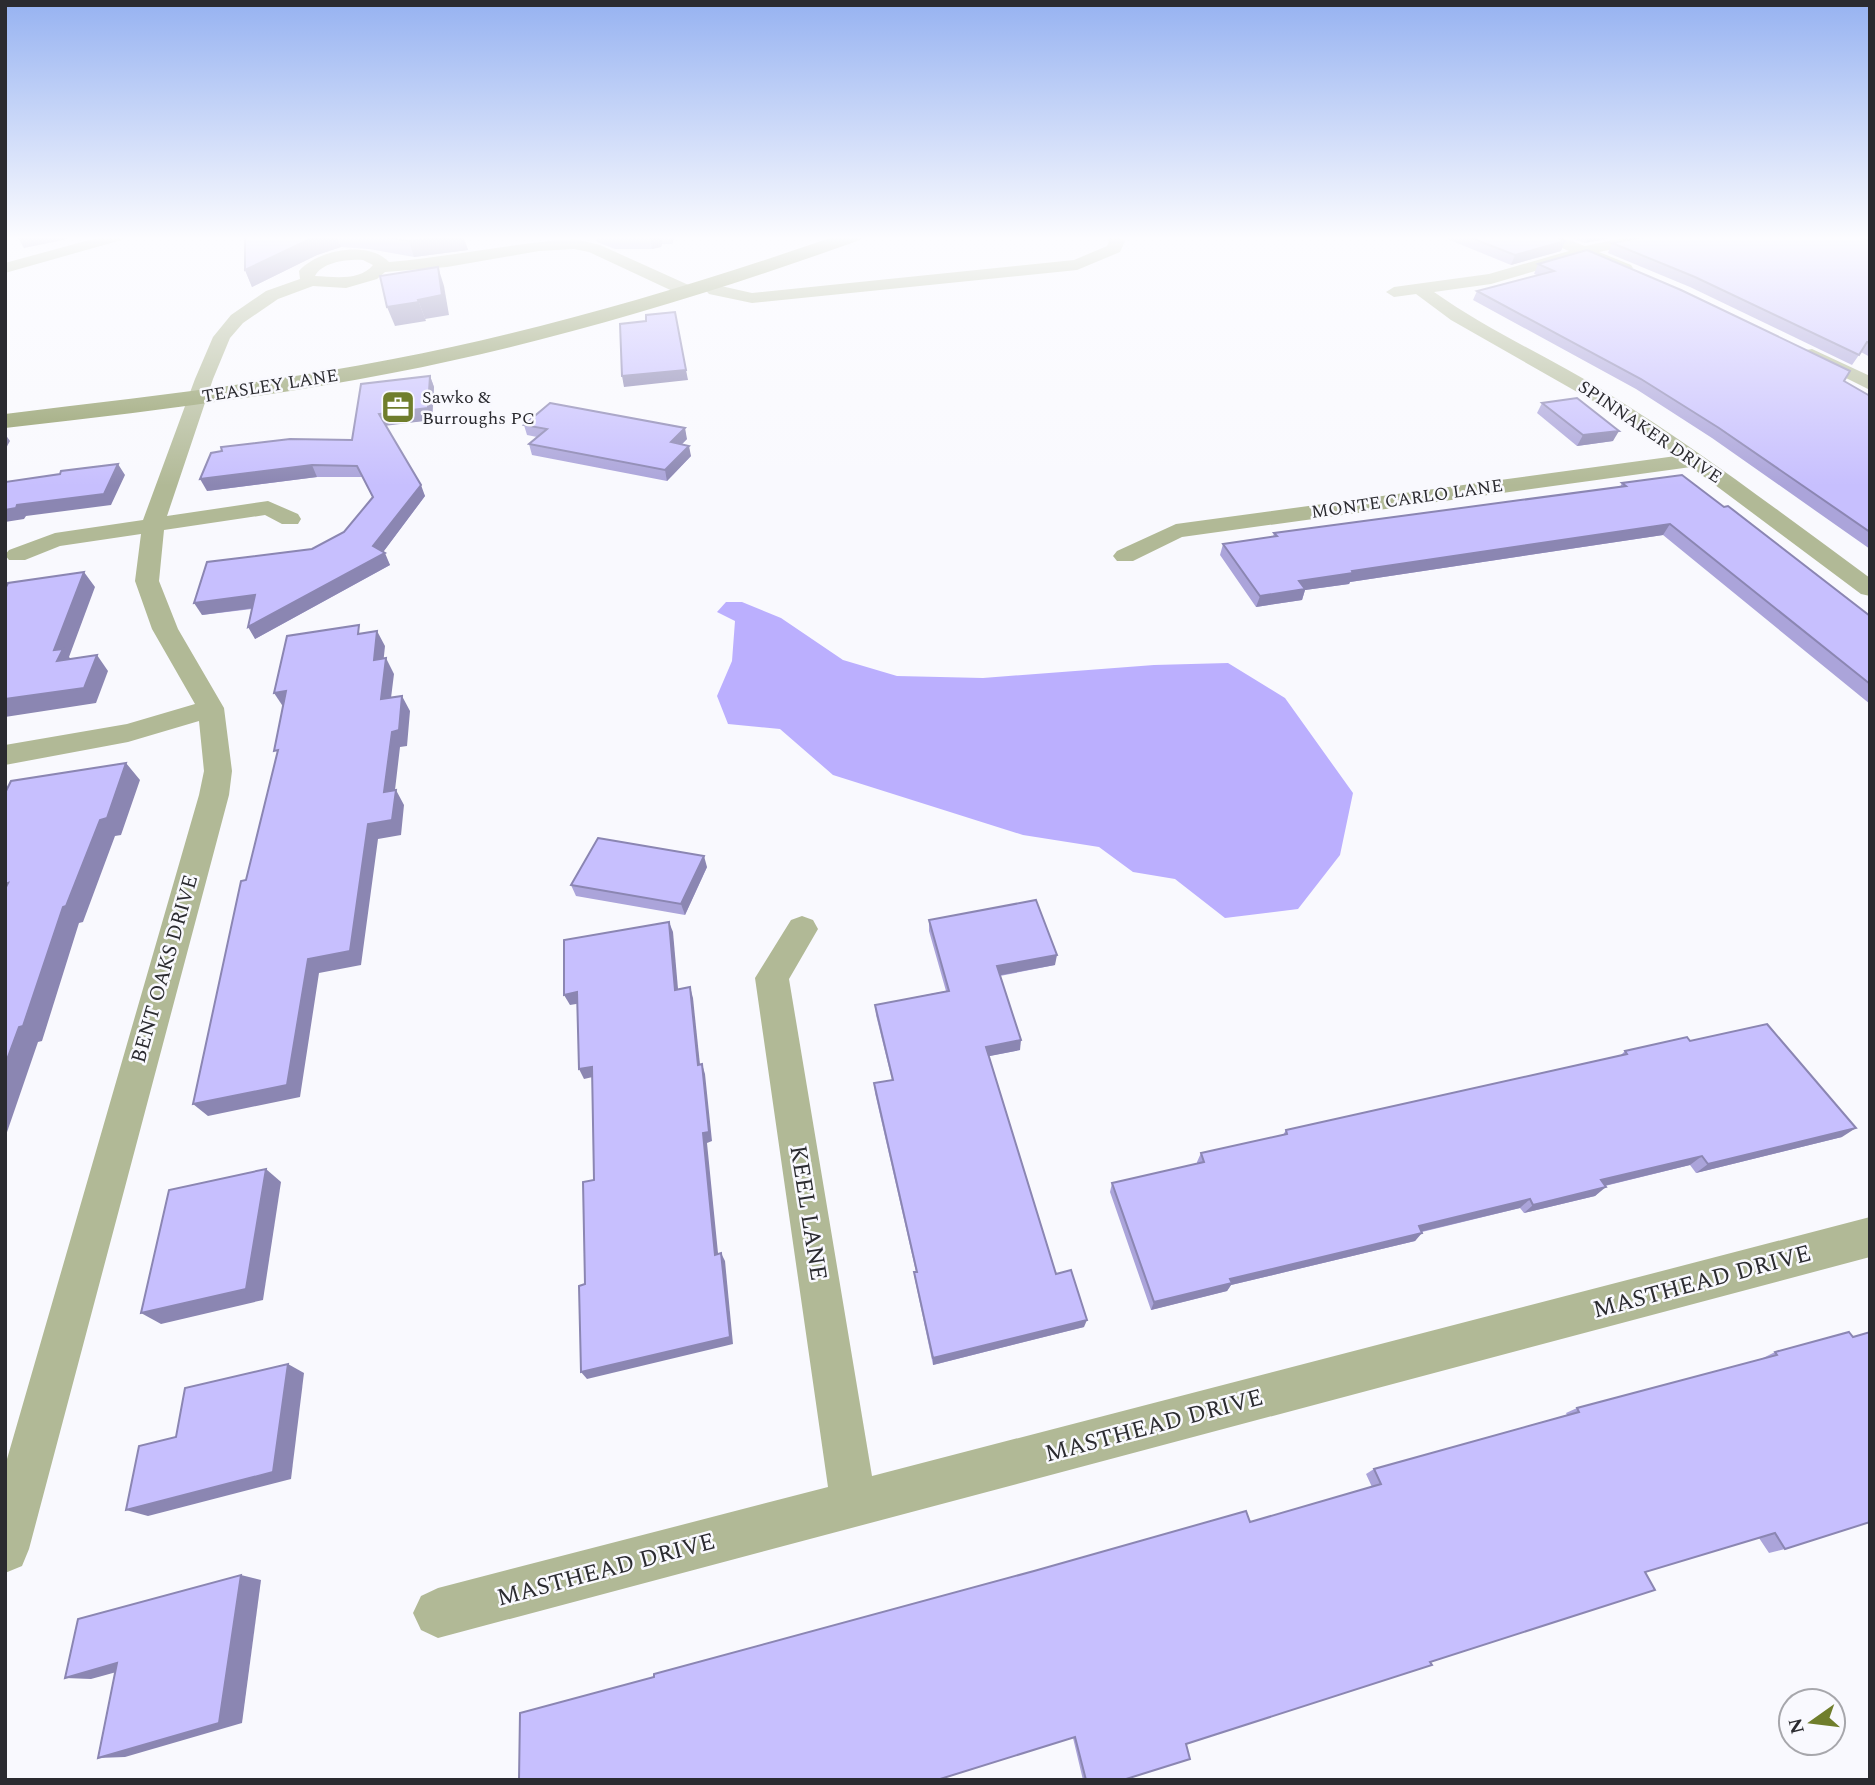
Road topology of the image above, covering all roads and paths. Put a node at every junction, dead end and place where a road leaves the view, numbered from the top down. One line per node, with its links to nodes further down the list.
1 (237, 319): 7 (street, BENT OAKS DRIVE)
2 (509, 319): 7 (main road, TEASLEY LANE)
3 (587, 319): 7 (main road, TEASLEY LANE)
4 (1463, 319): 10 (street, SPINNAKER DRIVE)
5 (1796, 346): 6 (street)
6 (1870, 384)
7 (201, 389): 8 (main road, TEASLEY LANE); 9 (main road, TEASLEY LANE); 12 (street, BENT OAKS DRIVE)
8 (5, 401)
9 (5, 421)
10 (1695, 460): 14 (street, MONTE CARLO LANE); 15 (street, SPINNAKER DRIVE)
11 (290, 519): 12 (street)
12 (153, 524): 13 (street); 16 (street, BENT OAKS DRIVE)
13 (17, 555)
14 (1125, 556)
15 (1870, 590)
16 (211, 708): 17 (street); 21 (street, BENT OAKS DRIVE)
17 (5, 755)
18 (802, 929): 20 (street, KEEL LANE)
19 (1870, 1237): 20 (street, MASTHEAD DRIVE)
20 (854, 1505): 22 (street, MASTHEAD DRIVE)
21 (5, 1549)
22 (438, 1613)

